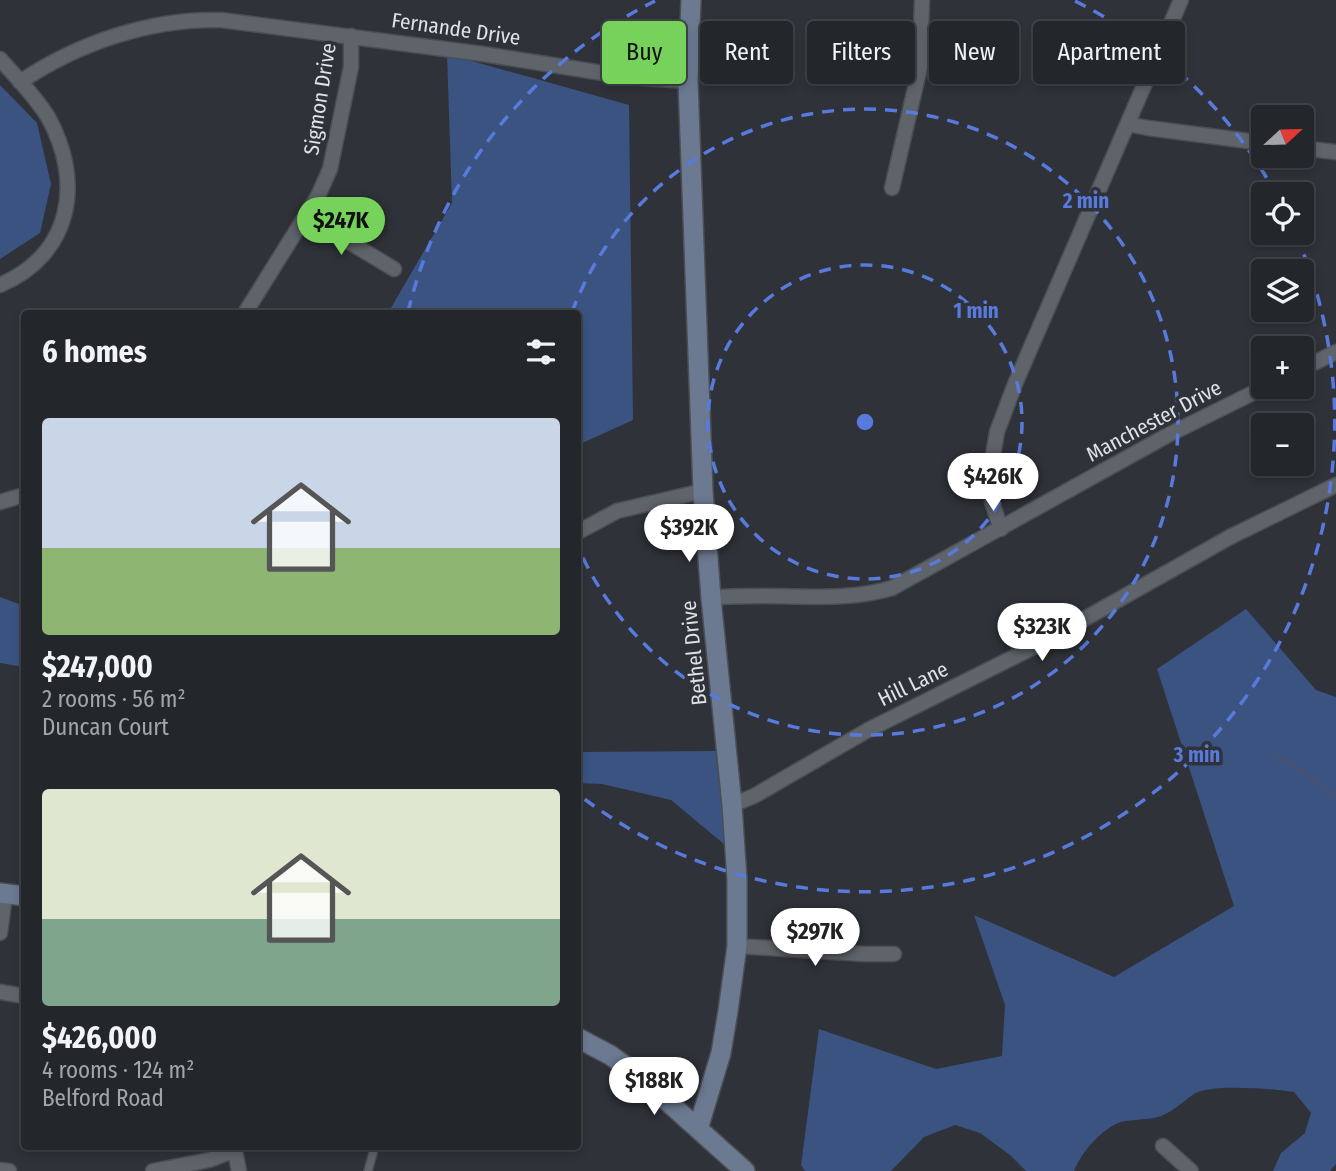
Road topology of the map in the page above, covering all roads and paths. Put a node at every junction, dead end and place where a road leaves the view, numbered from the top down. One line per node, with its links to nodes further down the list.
1 (691, 0): 6 (street, Bethel Drive)
2 (922, 0): 12 (street)
3 (1181, 0): 8 (street)
4 (351, 36): 6 (street, Fernande Drive); 7 (street, Fernande Drive); 13 (street, Sigmon Drive)
5 (0, 59): 7 (street)
6 (688, 81): 21 (street, Bethel Drive)
7 (20, 82): 15 (street)
8 (1128, 124): 9 (street); 24 (street)
9 (1251, 141)
10 (1314, 149): 11 (street)
11 (1336, 152)
12 (892, 188)
13 (306, 216): 14 (street); 16 (street, Sigmon Drive)
14 (394, 269)
15 (0, 285)
16 (247, 310)
17 (1336, 352): 18 (street)
18 (1314, 363)
19 (1251, 394): 24 (street, Manchester Drive)
20 (1336, 485): 27 (street, Hill Lane)
21 (703, 491): 25 (street); 26 (street, Bethel Drive)
22 (21, 496): 23 (street)
23 (0, 502)
24 (1001, 529): 26 (street, Manchester Drive)
25 (581, 531)
26 (711, 598): 27 (street, Bethel Drive)
27 (733, 805): 30 (street, Bethel Drive)
28 (10, 895): 29 (street)
29 (0, 933)
30 (737, 946): 31 (street); 35 (street, Bethel Drive)
31 (894, 954)
32 (0, 992): 33 (street)
33 (21, 996)
34 (581, 1040): 35 (street)
35 (698, 1129): 46 (street)
36 (1163, 1146): 41 (street)
37 (230, 1150): 43 (street)
38 (234, 1150): 44 (street)
39 (374, 1150): 45 (lane)
40 (0, 1170): 42 (street)
41 (1188, 1170)
42 (9, 1171)
43 (153, 1171)
44 (239, 1171)
45 (368, 1171)
46 (745, 1171)

